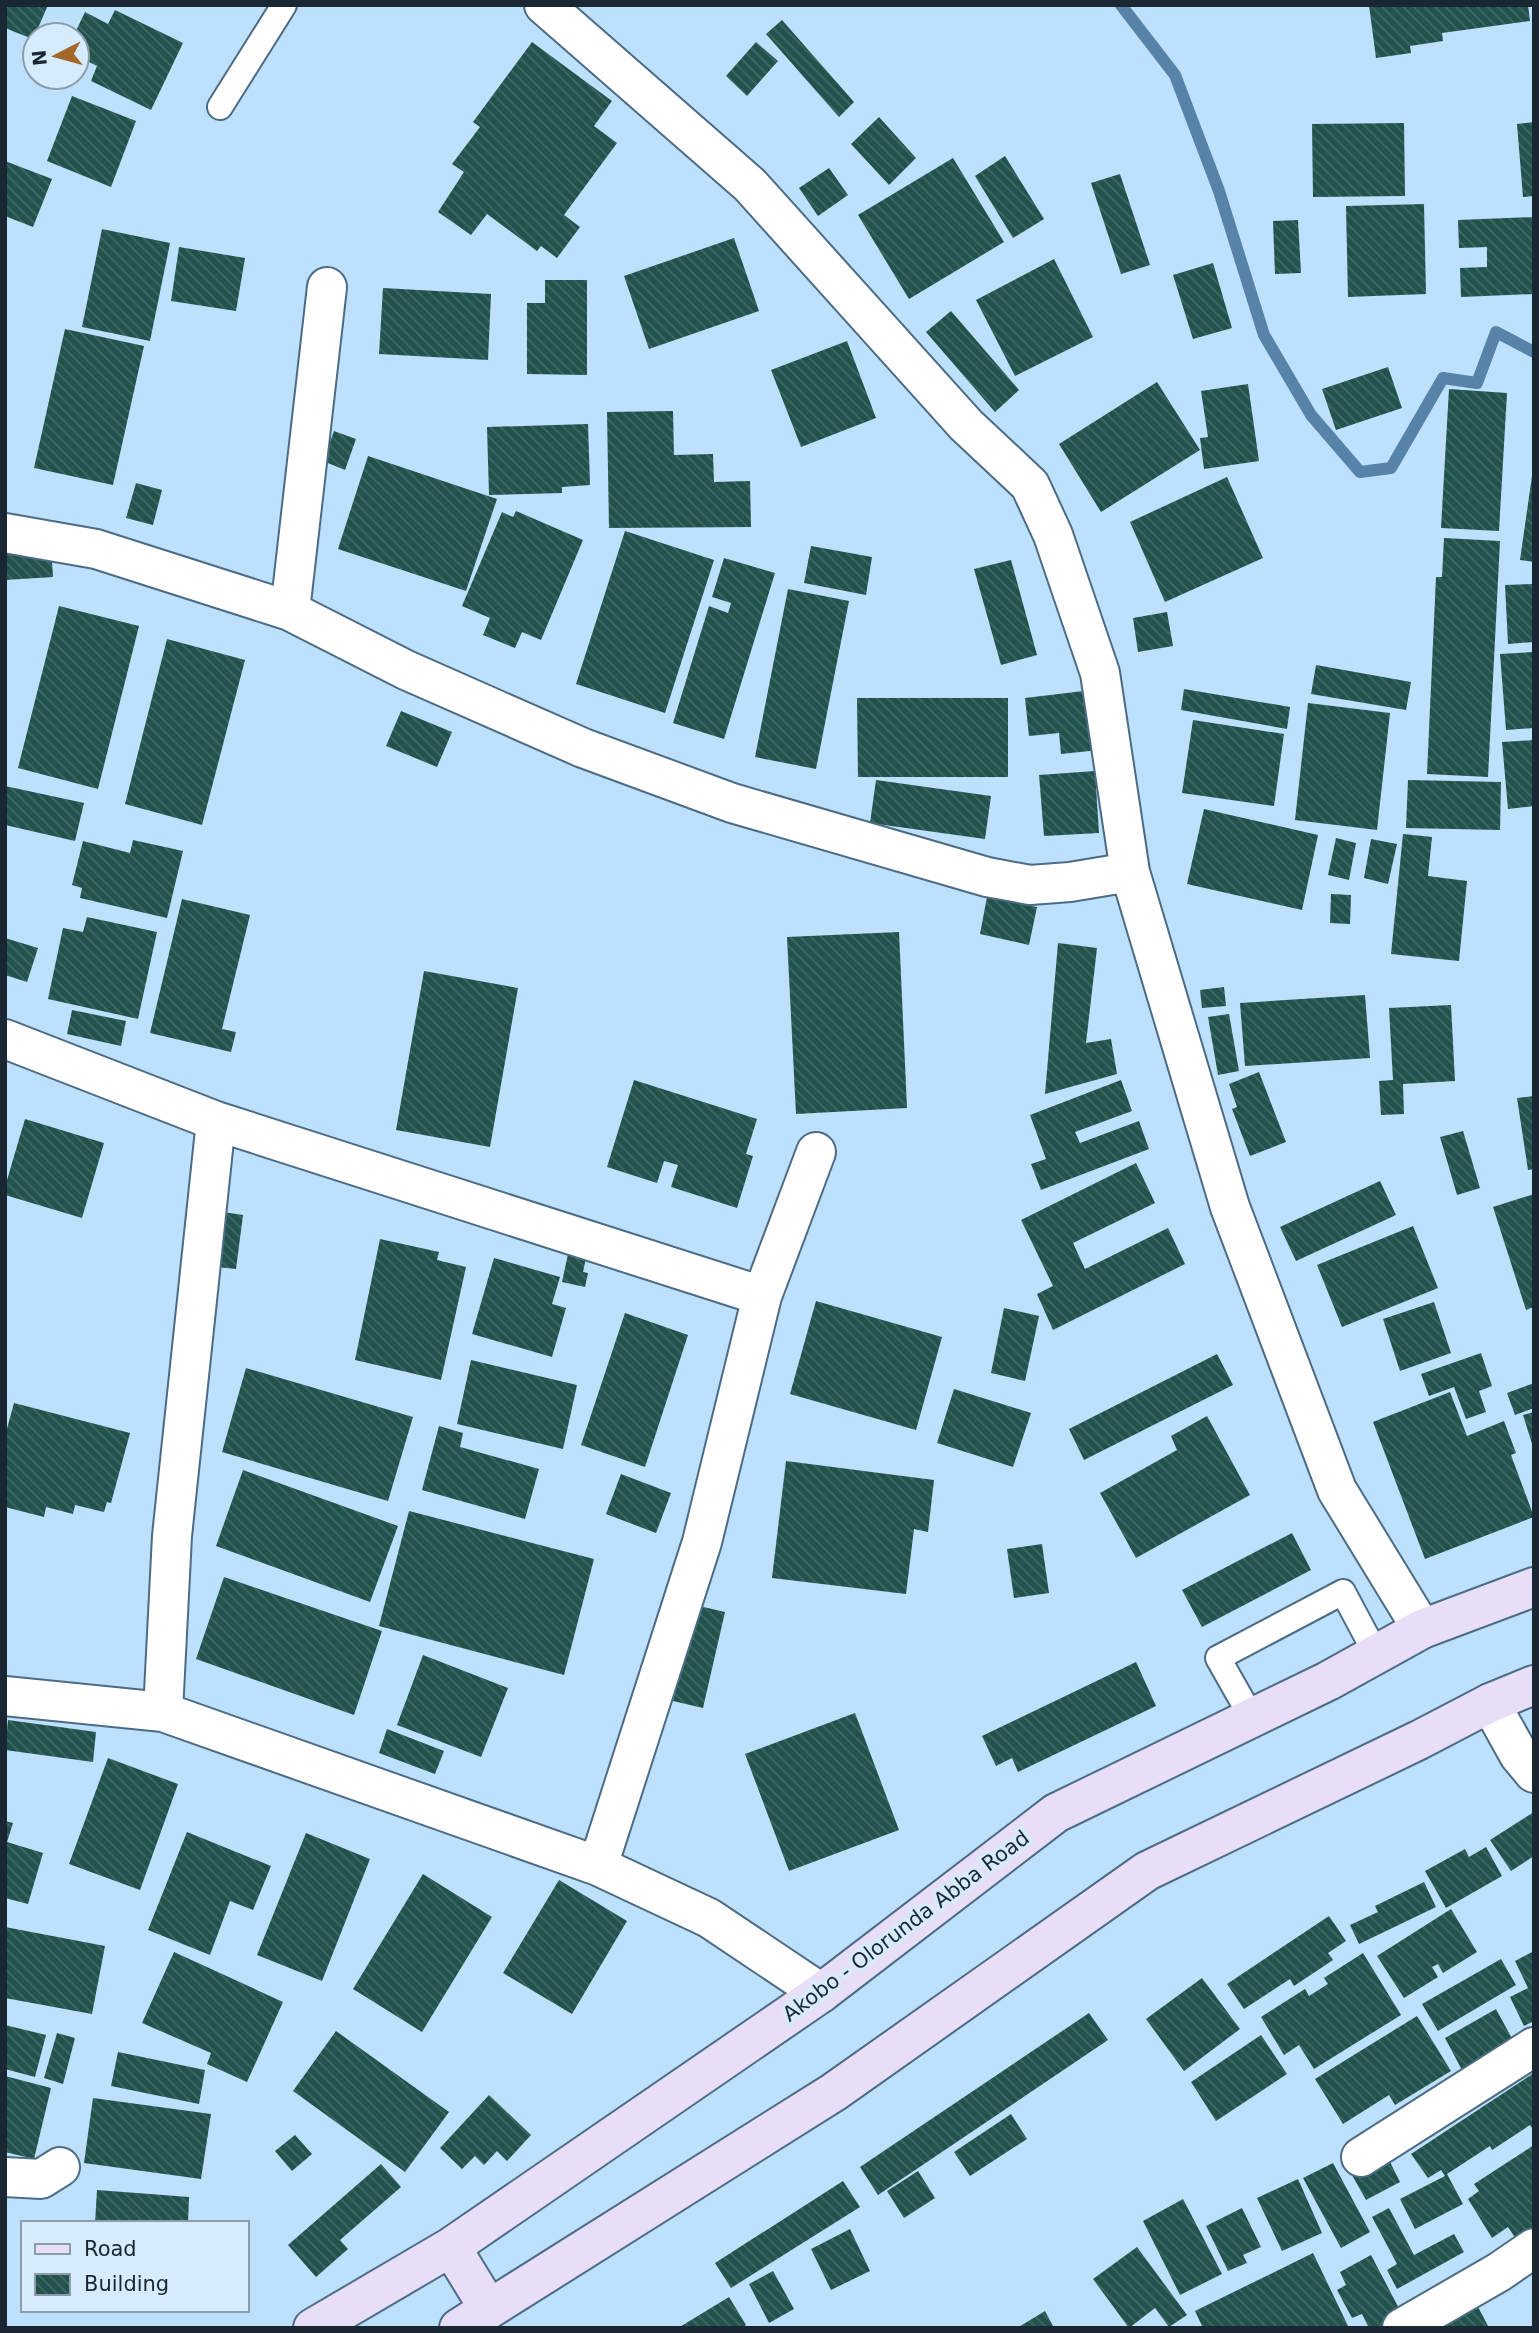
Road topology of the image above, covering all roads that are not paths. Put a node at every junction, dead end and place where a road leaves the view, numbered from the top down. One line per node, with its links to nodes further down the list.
1 (284, 5): 3 (lane)
2 (544, 5): 7 (street)
3 (220, 107)
4 (327, 287): 6 (street)
5 (5, 533): 6 (street)
6 (290, 611): 7 (street)
7 (1130, 872): 13 (street)
8 (5, 1040): 9 (street)
9 (216, 1121): 11 (street); 18 (street)
10 (816, 1152): 11 (street)
11 (762, 1296): 21 (street)
12 (1534, 1587): 13 (main road, Akobo - Olorunda Abba Road)
13 (1422, 1629): 14 (main road, Akobo - Olorunda Abba Road)
14 (1376, 1654): 19 (main road, Akobo - Olorunda Abba Road); 19 (lane)
15 (1534, 1685): 17 (main road)
16 (5, 1696): 18 (street)
17 (1490, 1703): 20 (street); 29 (main road)
18 (163, 1712): 21 (street)
19 (1252, 1718): 22 (main road, Akobo - Olorunda Abba Road)
20 (1534, 1773)
21 (598, 1866): 22 (street)
22 (821, 1993): 27 (main road, Akobo - Olorunda Abba Road)
23 (1534, 2047): 24 (street)
24 (1361, 2157)
25 (60, 2167): 26 (street)
26 (5, 2177)
27 (451, 2248): 29 (main road); 30 (main road, Akobo - Olorunda Abba Road)
28 (1534, 2248): 31 (street)
29 (474, 2318)
30 (313, 2328)
31 (1402, 2328)

